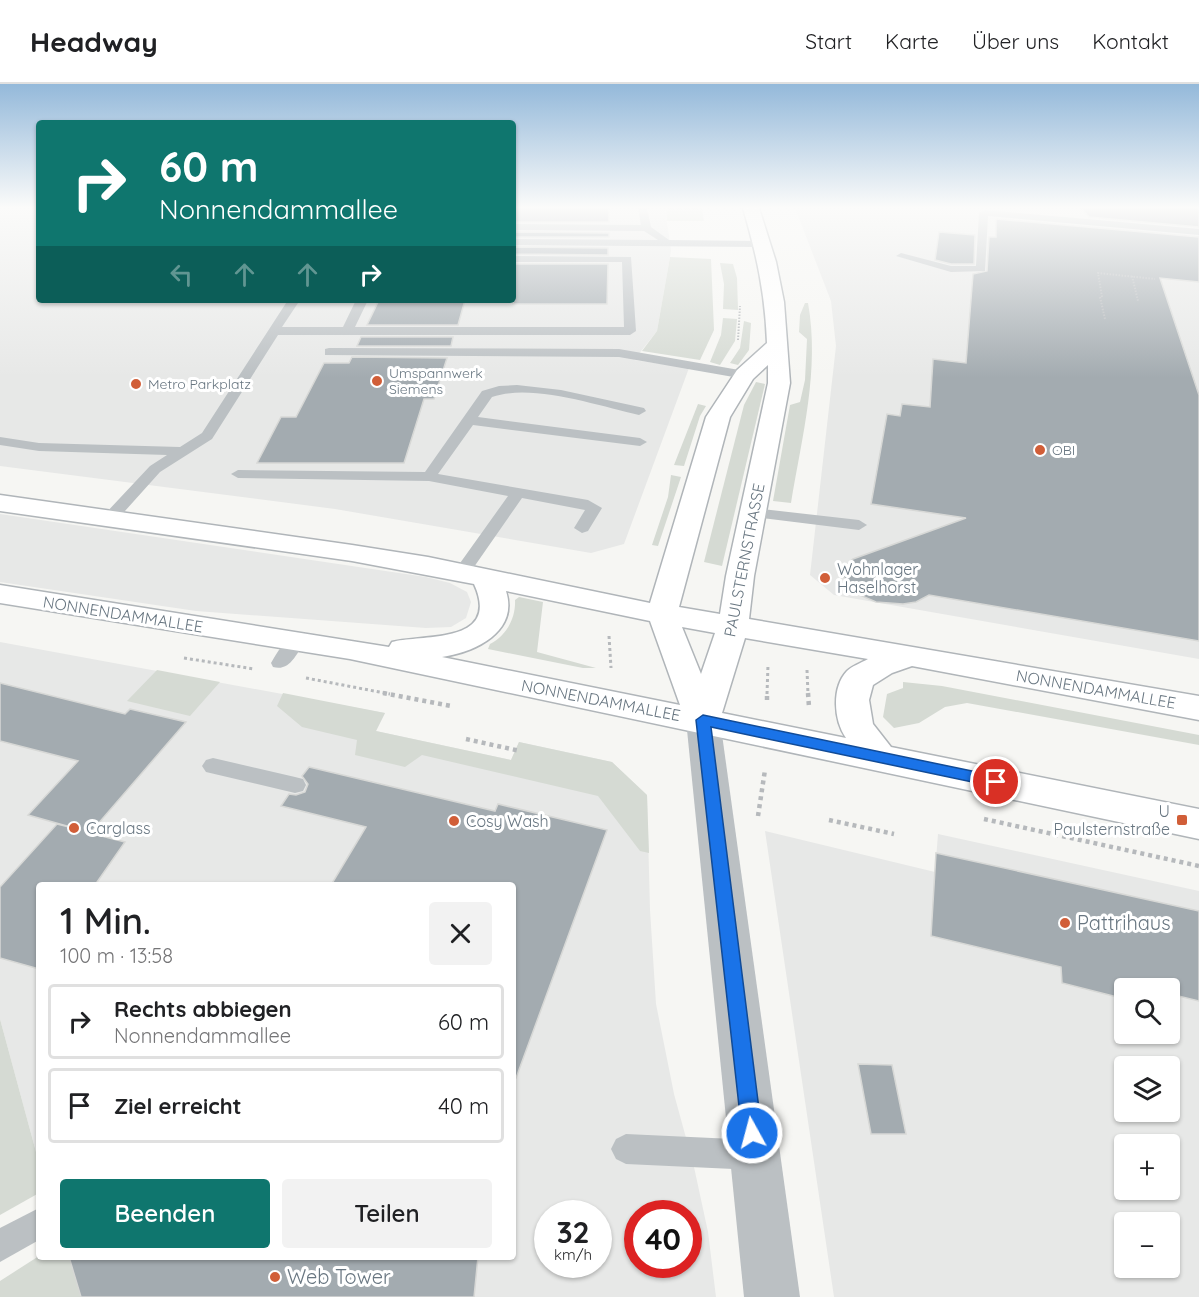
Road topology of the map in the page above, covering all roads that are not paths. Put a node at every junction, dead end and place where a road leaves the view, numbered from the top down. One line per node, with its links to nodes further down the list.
1 (627, 265): 8 (lane)
2 (767, 265): 9 (main road, PAULSTERNSTRASSE)
3 (933, 265): 4 (lane)
4 (981, 265)
5 (292, 303): 7 (lane)
6 (361, 303): 8 (lane)
7 (274, 331): 8 (lane); 16 (lane)
8 (347, 331)
9 (777, 345): 11 (main road); 21 (main road, PAULSTERNSTRASSE)
10 (329, 352): 11 (lane)
11 (745, 375): 27 (main road)
12 (639, 411): 13 (lane)
13 (469, 420): 15 (lane); 18 (lane)
14 (0, 441): 16 (lane)
15 (640, 442)
16 (184, 451): 22 (lane)
17 (238, 474): 18 (lane)
18 (429, 477): 19 (lane)
19 (518, 493): 24 (lane); 25 (lane)
20 (0, 503): 22 (main road, NONNENDAMMALLEE)
21 (752, 513): 23 (lane); 28 (main road, PAULSTERNSTRASSE)
22 (110, 518): 25 (main road, NONNENDAMMALLEE)
23 (859, 525)
24 (582, 528)
25 (473, 576): 27 (main road, NONNENDAMMALLEE); 29 (main road)
26 (0, 594): 29 (main road, NONNENDAMMALLEE)
27 (662, 614): 28 (main road, NONNENDAMMALLEE); 32 (main road)
28 (733, 626): 30 (main road, NONNENDAMMALLEE); 32 (main road, PAULSTERNSTRASSE)
29 (350, 649): 32 (main road, NONNENDAMMALLEE)
30 (912, 656): 31 (main road, NONNENDAMMALLEE); 33 (main road)
31 (1199, 708)
32 (703, 720): 33 (main road, NONNENDAMMALLEE); 38 (street)
33 (878, 756): 36 (main road, NONNENDAMMALLEE)
34 (213, 766): 35 (lane)
35 (295, 785)
36 (1199, 824)
37 (626, 1149): 38 (lane)
38 (755, 1155): 41 (street)
39 (36, 1225): 40 (lane)
40 (0, 1246)
41 (772, 1297)

